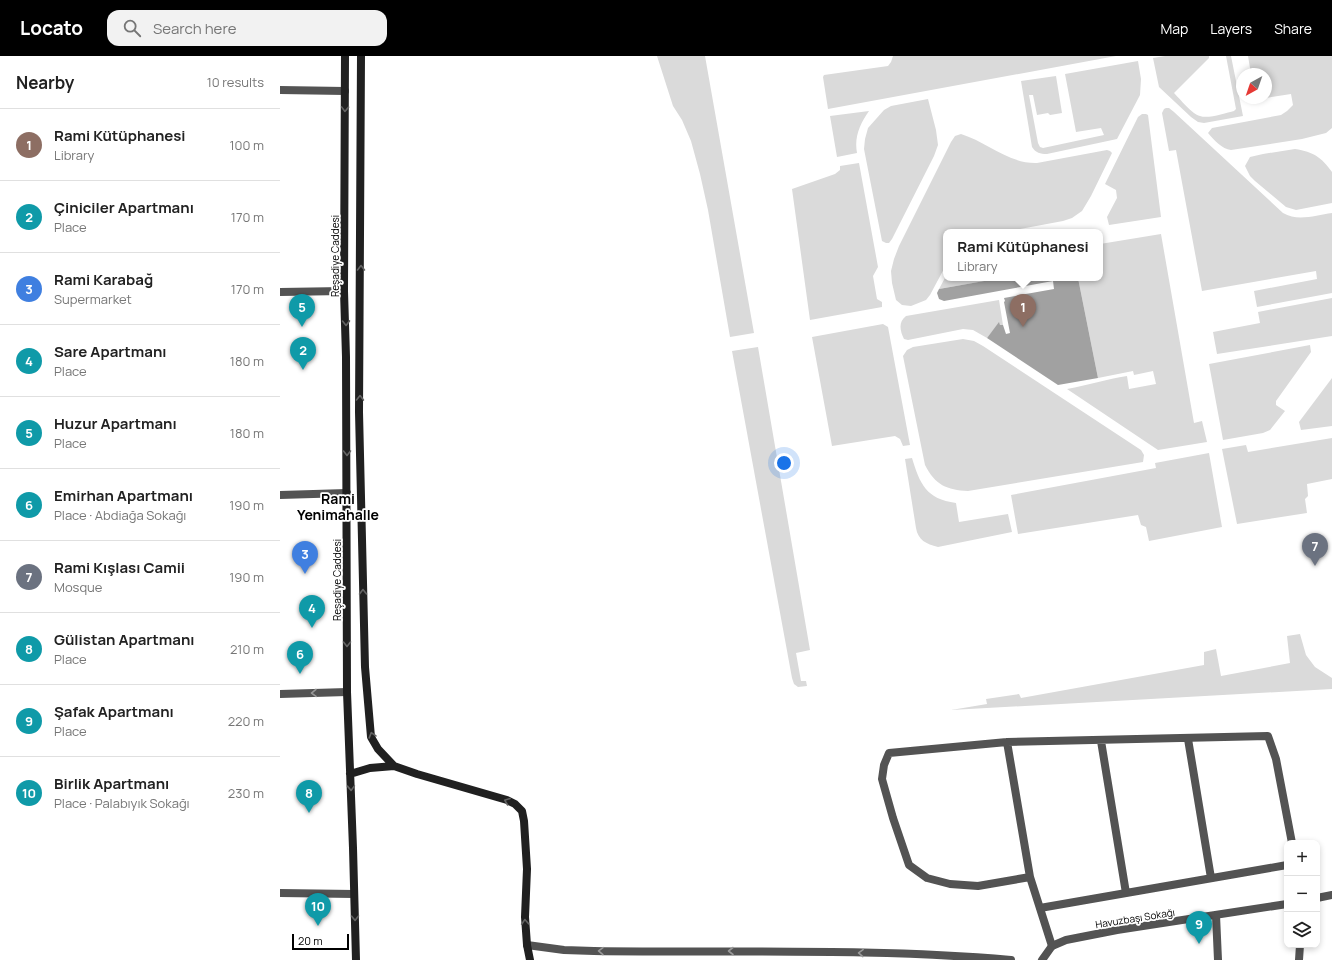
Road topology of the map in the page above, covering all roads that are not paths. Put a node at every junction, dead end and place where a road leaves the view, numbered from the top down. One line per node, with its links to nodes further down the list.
1 (345, 56): 4 (main road, Reşadiye Caddesi)
2 (361, 56): 8 (main road, one-way to 2)
3 (280, 90): 4 (street)
4 (345, 91): 5 (main road, Reşadiye Caddesi, one-way to 5)
5 (344, 291): 6 (street); 7 (main road, Reşadiye Caddesi, one-way to 7)
6 (280, 292)
7 (347, 493): 8 (main road); 9 (street); 10 (main road, Reşadiye Caddesi, one-way to 10)
8 (361, 493): 15 (main road, one-way to 8)
9 (280, 496)
10 (348, 692): 11 (street, one-way to 11); 16 (main road, Reşadiye Caddesi)
11 (280, 694)
12 (1188, 739): 13 (street); 17 (street); 20 (street)
13 (1101, 740): 14 (street); 22 (street)
14 (1007, 742): 19 (street); 19 (street)
15 (394, 766): 16 (main road); 29 (main road, one-way to 15)
16 (350, 774): 23 (main road, Reşadiye Caddesi, one-way to 23)
17 (1291, 840)
18 (1284, 866): 20 (street)
19 (1030, 877): 27 (street)
20 (1211, 878): 22 (street)
21 (280, 893): 23 (street)
22 (1126, 893): 27 (street)
23 (354, 894): 32 (main road, Reşadiye Caddesi, one-way to 32)
24 (1332, 895): 25 (street)
25 (1320, 897)
26 (1284, 904): 28 (street, Havuzbaşı Sokağı)
27 (1040, 908): 30 (street)
28 (1216, 915): 30 (street, Havuzbaşı Sokağı); 36 (street)
29 (527, 945): 33 (main road); 34 (street, one-way to 29)
30 (1052, 946): 35 (street)
31 (1300, 948): 37 (street)
32 (356, 960)
33 (530, 960)
34 (1011, 960)
35 (1042, 960)
36 (1218, 960)
37 (1299, 960)

